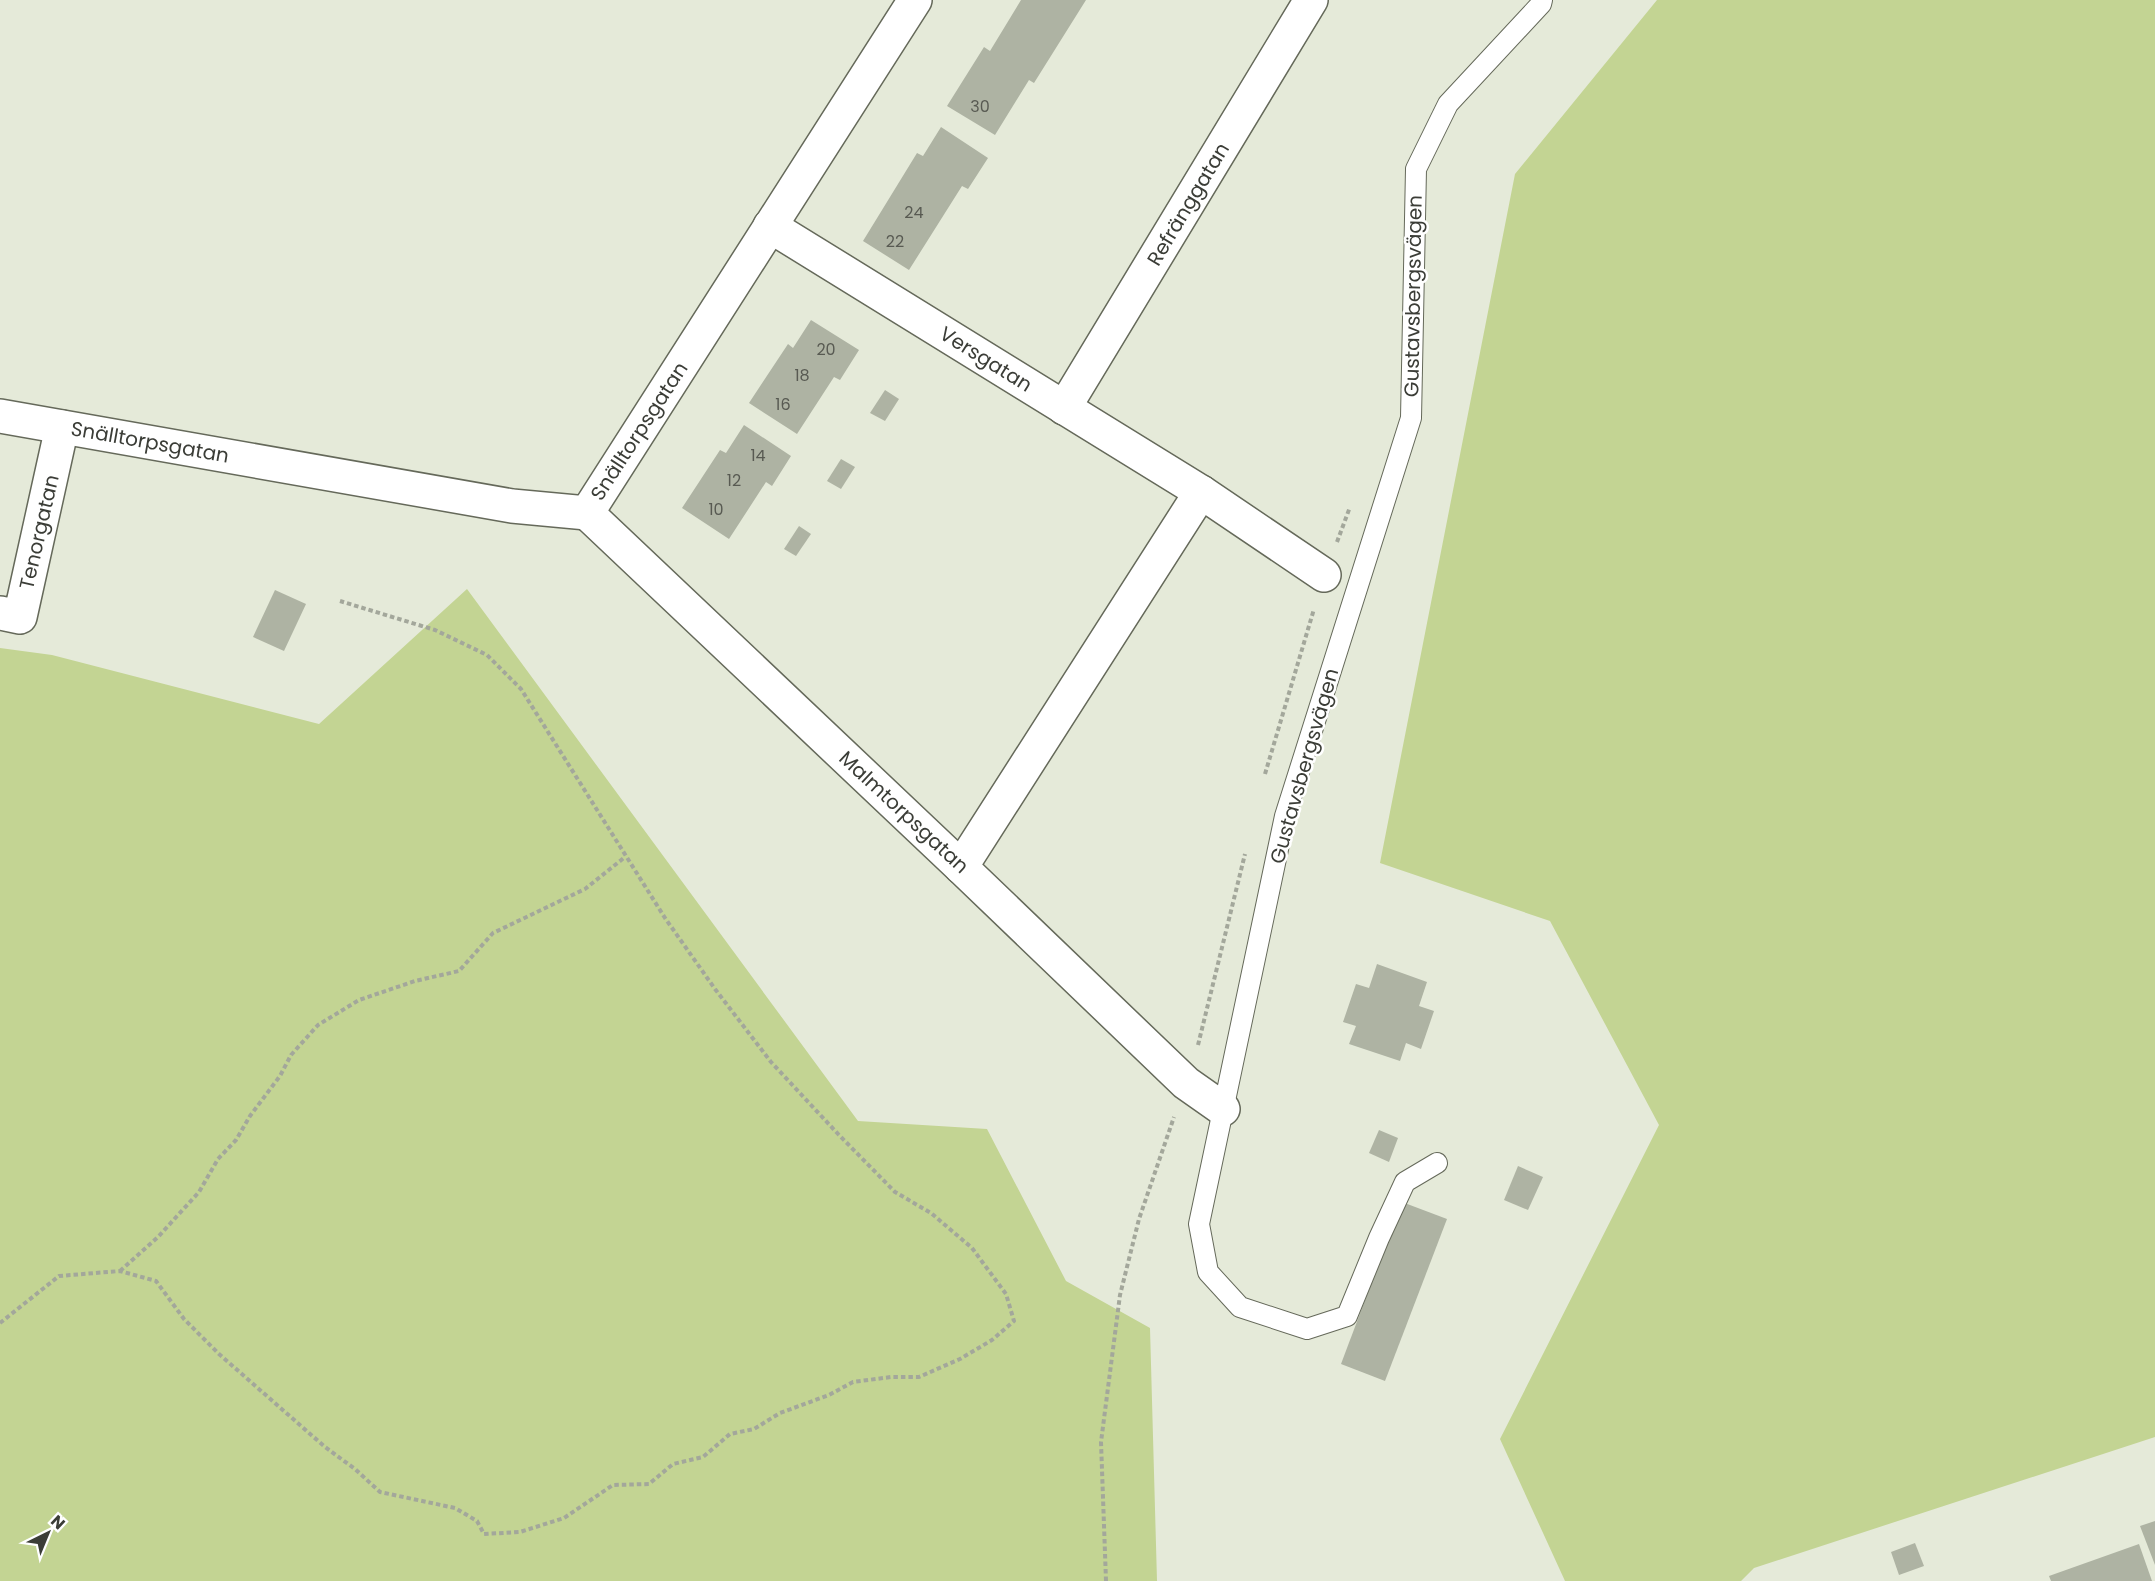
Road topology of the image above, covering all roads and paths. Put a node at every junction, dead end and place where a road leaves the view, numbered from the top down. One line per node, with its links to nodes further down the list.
1 (915, 0): 4 (street, Snälltorpsgatan)
2 (1311, 0): 5 (street, Refränggatan)
3 (1542, 0): 15 (lane, Gustavsbergsvägen)
4 (770, 226): 5 (street, Versgatan); 9 (street, Snälltorpsgatan)
5 (1064, 408): 8 (street, Versgatan)
6 (0, 416): 7 (street, Snälltorpsgatan)
7 (62, 427): 9 (street, Snälltorpsgatan); 12 (street, Tenorgatan)
8 (1201, 492): 10 (street, Versgatan); 14 (street)
9 (587, 513): 14 (street, Malmtorpsgatan)
10 (1324, 575)
11 (340, 602): 13 (path)
12 (0, 613)
13 (625, 857): 17 (path); 17 (path)
14 (961, 867): 15 (street, Malmtorpsgatan)
15 (1223, 1109): 16 (lane, Gustavsbergsvägen)
16 (1437, 1163)
17 (120, 1270): 18 (path)
18 (0, 1323)

